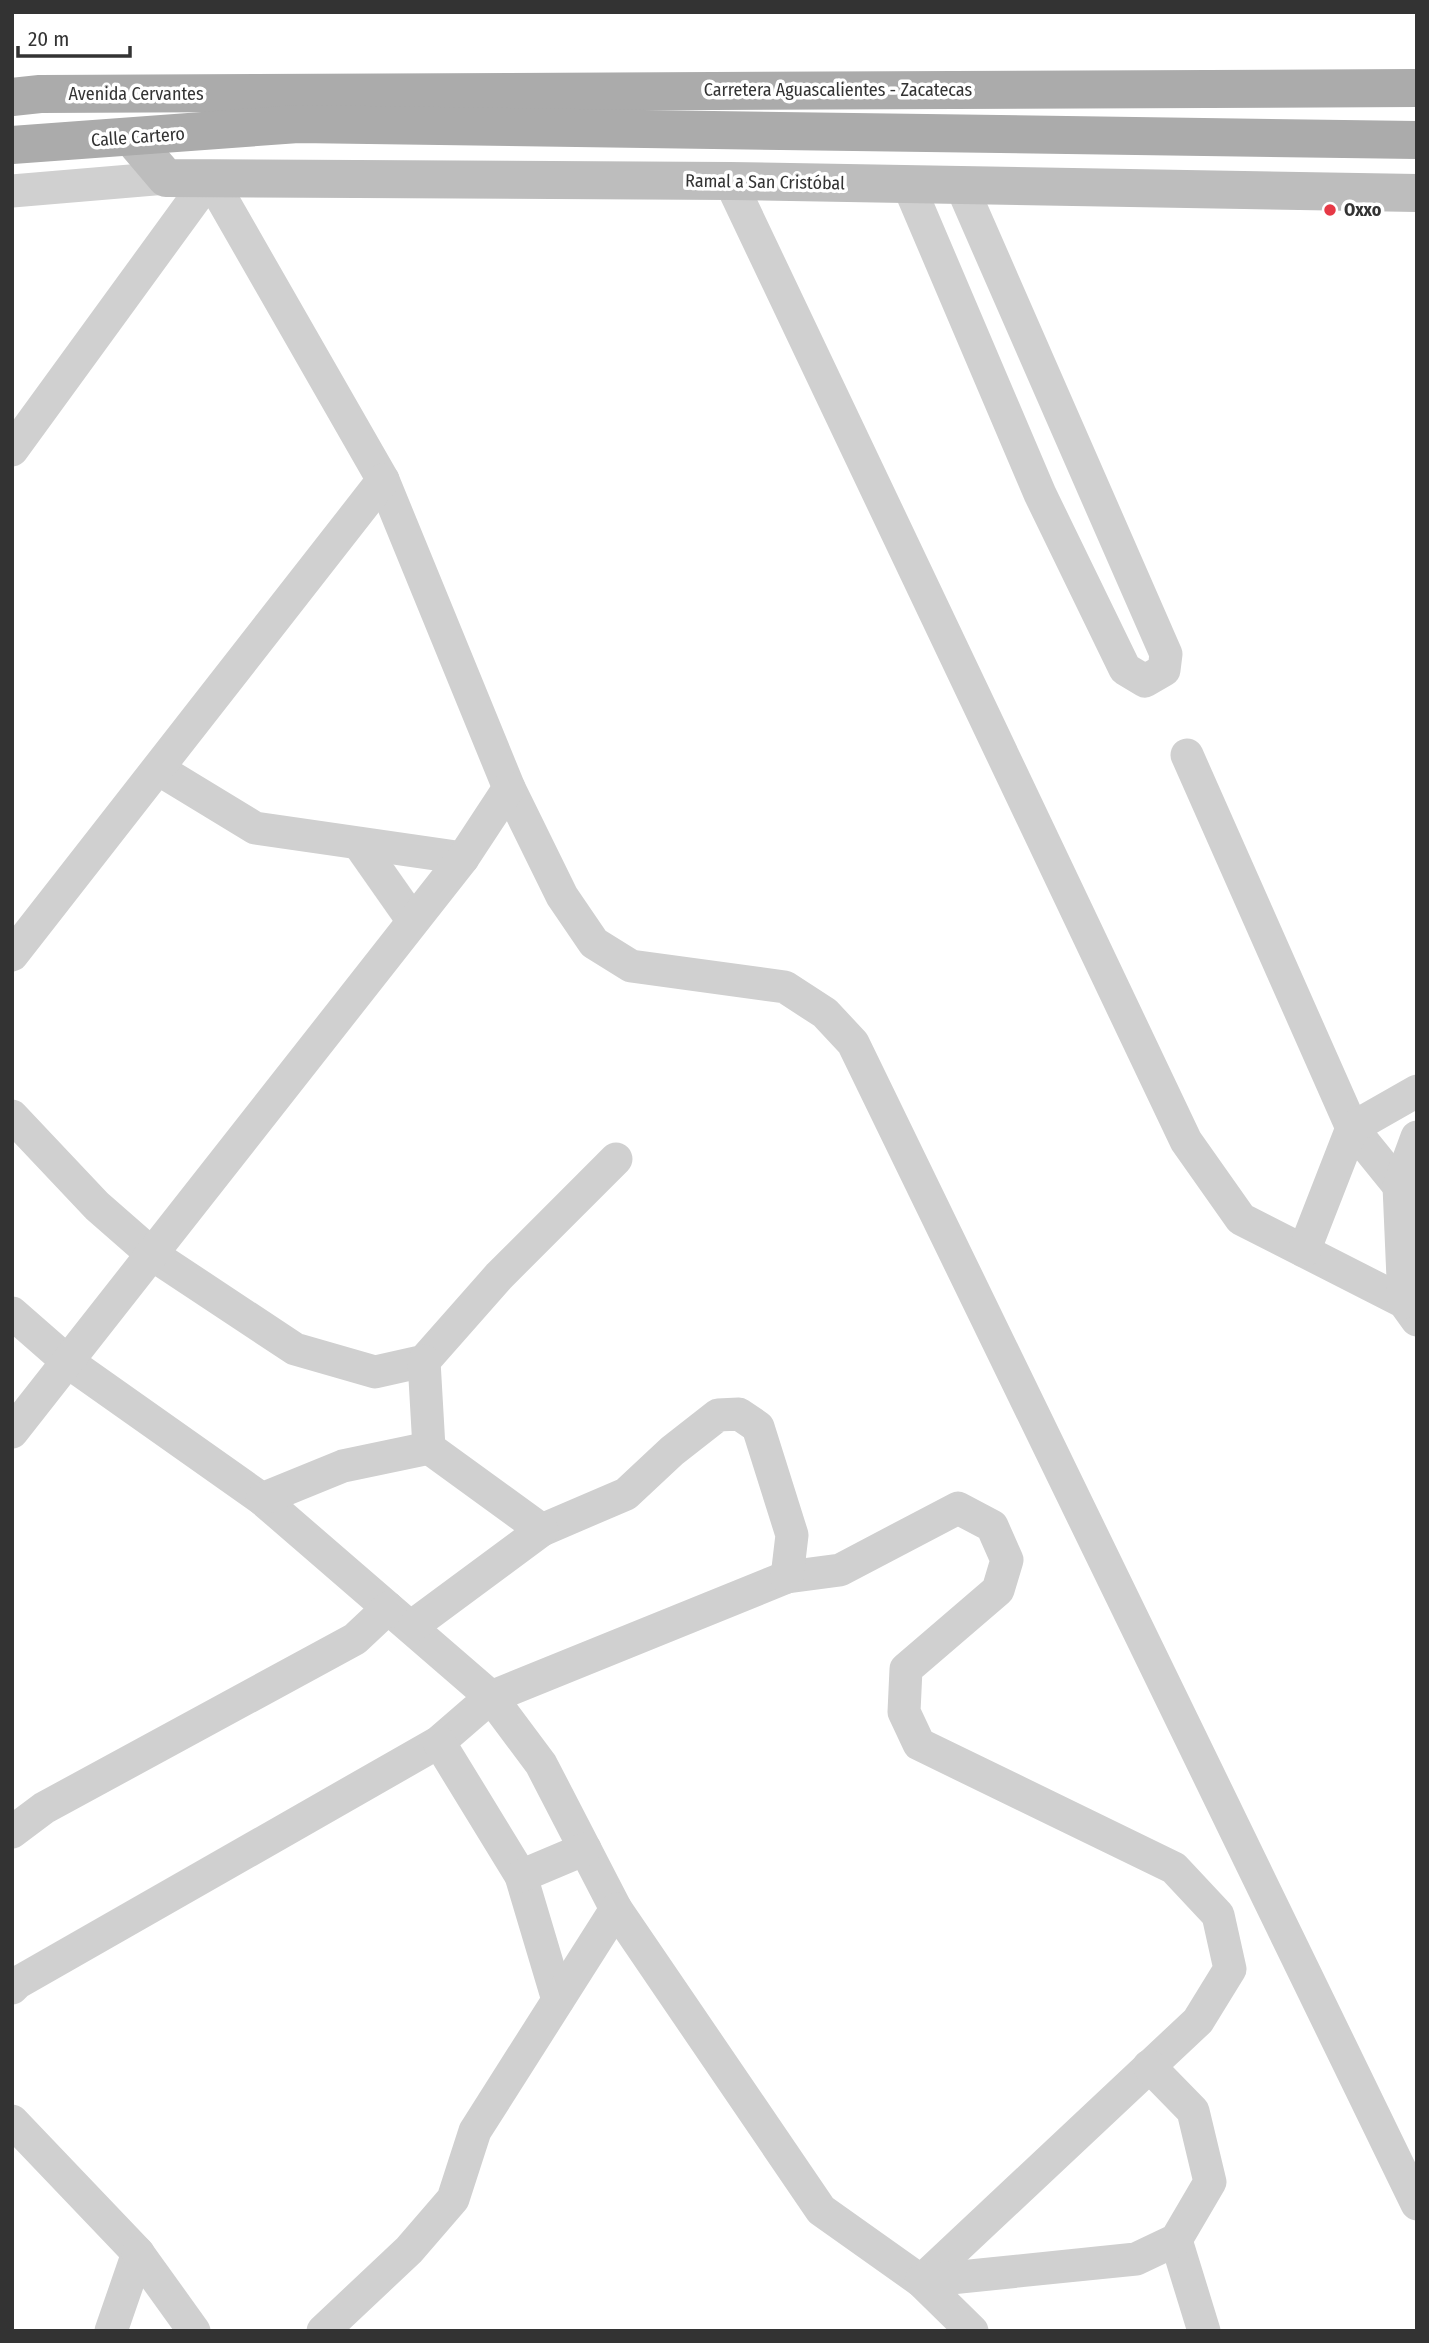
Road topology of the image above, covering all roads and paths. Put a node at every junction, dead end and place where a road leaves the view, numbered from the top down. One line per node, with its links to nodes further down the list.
1 (1417, 88): 3 (main road, Carretera Aguascalientes - Zacatecas)
2 (12, 97): 3 (main road, Avenida Cervantes)
3 (261, 111): 4 (main road, Calle Cartero); 5 (main road)
4 (132, 138): 6 (main road, Calle Cartero); 7 (street)
5 (1417, 140)
6 (12, 145)
7 (166, 178): 8 (street, Ramal a San Cristóbal); 12 (street)
8 (210, 178): 9 (street, Ramal a San Cristóbal); 14 (street); 15 (street)
9 (730, 181): 10 (street, Ramal a San Cristóbal); 29 (street)
10 (908, 184): 11 (street, Ramal a San Cristóbal); 11 (street)
11 (961, 185): 13 (street, Ramal a San Cristóbal)
12 (12, 191)
13 (1417, 192)
14 (12, 450)
15 (383, 480): 17 (street); 18 (street)
16 (1187, 755): 25 (street)
17 (158, 769): 19 (street); 22 (street)
18 (509, 788): 20 (street); 51 (street)
19 (359, 844): 20 (street); 21 (street)
20 (463, 858): 21 (street)
21 (413, 922): 30 (street)
22 (12, 955)
23 (1417, 1091): 25 (street)
24 (12, 1116): 30 (street)
25 (1352, 1128): 28 (street); 29 (street)
26 (1417, 1137): 28 (street)
27 (616, 1159): 34 (street)
28 (1399, 1186): 31 (street)
29 (1304, 1251): 31 (street)
30 (153, 1255): 33 (street); 34 (street)
31 (1410, 1311)
32 (12, 1313): 33 (street)
33 (68, 1362): 35 (street); 37 (street)
34 (424, 1362): 36 (street)
35 (12, 1433)
36 (429, 1448): 37 (street); 38 (street)
37 (262, 1499): 40 (street)
38 (542, 1530): 39 (street); 40 (street)
39 (787, 1577): 41 (street); 49 (street)
40 (400, 1618): 41 (street); 43 (street)
41 (491, 1697): 42 (street); 44 (street)
42 (439, 1742): 45 (street); 47 (street)
43 (12, 1832)
44 (585, 1849): 45 (street); 46 (street)
45 (522, 1877): 48 (street)
46 (616, 1909): 48 (street); 54 (street)
47 (12, 1988)
48 (558, 2000): 57 (street)
49 (1149, 2066): 52 (street); 54 (street)
50 (12, 2121): 53 (street)
51 (1417, 2204)
52 (1176, 2240): 54 (street); 59 (street)
53 (138, 2253): 55 (street); 56 (street)
54 (921, 2281): 58 (street)
55 (111, 2331)
56 (194, 2331)
57 (323, 2331)
58 (972, 2331)
59 (1204, 2331)

